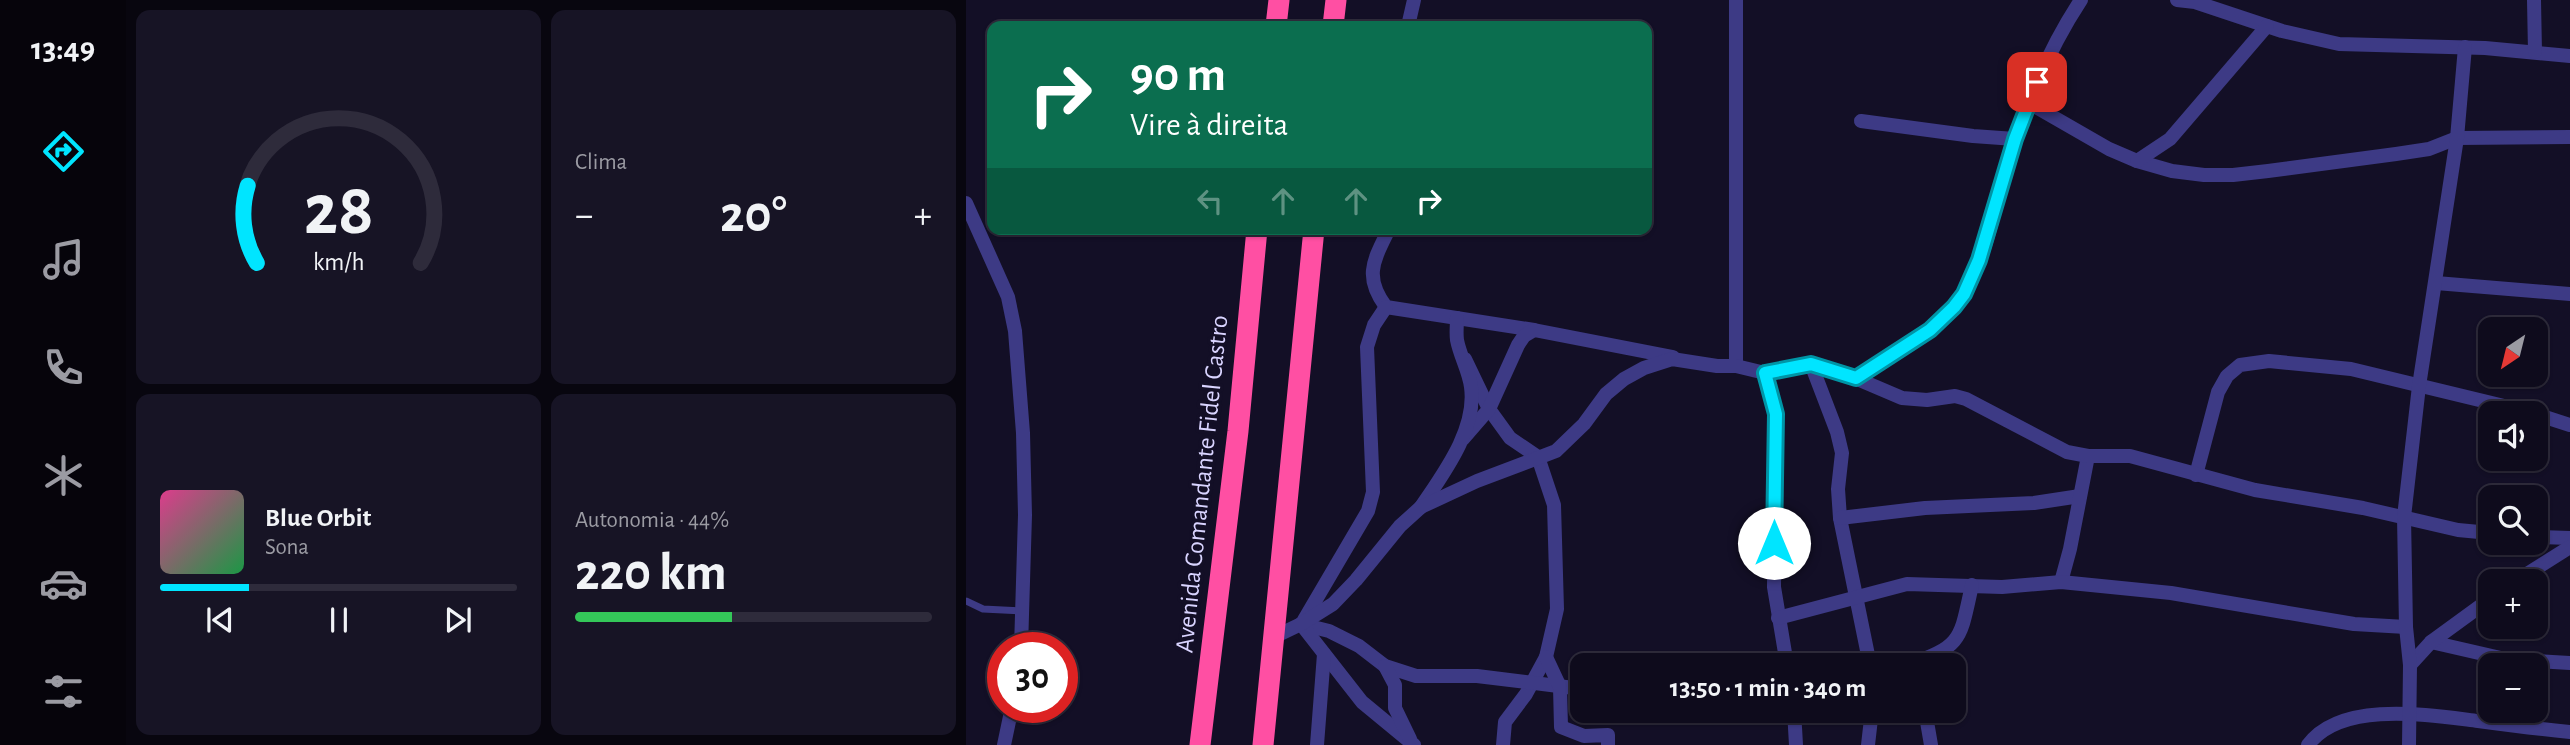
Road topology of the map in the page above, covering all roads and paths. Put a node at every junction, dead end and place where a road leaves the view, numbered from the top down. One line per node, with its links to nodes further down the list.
1 (1279, 0): 8 (highway)
2 (1336, 0): 9 (highway)
3 (1414, 0): 10 (street)
4 (1736, 0): 33 (street)
5 (2081, 0): 15 (street)
6 (2177, 0): 11 (street)
7 (2534, 0): 13 (street)
8 (1277, 21)
9 (1334, 21)
10 (1409, 21)
11 (2267, 26): 12 (street); 20 (street)
12 (2465, 47): 13 (street); 18 (street)
13 (2535, 51): 14 (street)
14 (2570, 56)
15 (2029, 103): 19 (street); 20 (street)
16 (1861, 121): 19 (street)
17 (2570, 137): 18 (street)
18 (2457, 138): 20 (street); 25 (street)
19 (2015, 139): 35 (street)
20 (2137, 161)
21 (966, 203): 59 (street)
22 (1256, 235): 85 (highway, Avenida Comandante Fidel Castro)
23 (1313, 235): 64 (highway)
24 (1387, 235): 27 (street)
25 (2436, 283): 26 (street); 36 (street)
26 (2570, 294)
27 (1386, 307): 28 (street); 61 (street)
28 (1457, 318): 29 (street); 30 (street)
29 (1534, 330): 32 (street); 38 (street)
30 (1465, 359): 38 (street); 41 (street)
31 (1811, 364): 34 (street); 35 (street); 48 (street)
32 (1717, 366): 33 (street); 43 (street)
33 (1736, 366): 34 (street)
34 (1765, 373): 60 (street)
35 (1856, 378): 42 (street)
36 (2419, 386): 37 (street); 44 (street); 47 (street)
37 (2483, 401)
38 (1489, 409): 41 (street); 43 (street)
39 (2548, 417): 40 (street)
40 (2570, 425)
41 (1463, 439): 46 (street)
42 (2088, 456): 44 (street); 45 (street)
43 (1538, 457): 46 (street); 70 (street)
44 (2196, 475): 47 (street)
45 (2080, 496): 48 (street); 54 (street)
46 (1421, 507): 61 (street)
47 (2404, 517): 49 (street); 62 (street)
48 (1840, 518): 56 (street)
49 (2478, 532)
50 (2548, 537): 51 (street)
51 (2570, 538)
52 (2570, 547): 53 (street)
53 (2535, 569)
54 (2061, 582): 55 (street); 62 (street)
55 (1972, 585): 56 (street); 68 (street)
56 (1857, 597): 60 (street); 67 (street)
57 (966, 600): 59 (lane)
58 (2478, 608): 65 (street)
59 (1022, 611): 63 (street)
60 (1778, 618): 66 (street)
61 (1301, 624): 64 (street); 69 (street); 73 (street)
62 (2406, 627): 72 (street)
63 (1021, 632)
64 (1274, 637): 86 (highway)
65 (2431, 642): 71 (street); 72 (street)
66 (1785, 653)
67 (1868, 653)
68 (1938, 653)
69 (1324, 654): 83 (street); 87 (street)
70 (1546, 657): 74 (street); 75 (street)
71 (2570, 663)
72 (2410, 665): 77 (street)
73 (1385, 666): 74 (street); 83 (street)
74 (1533, 681): 75 (street); 88 (street)
75 (1560, 687): 76 (street); 89 (street)
76 (1570, 688)
77 (2410, 712): 82 (street); 93 (street); 94 (street)
78 (1009, 723): 84 (street)
79 (1795, 723): 90 (street)
80 (1871, 723): 91 (street)
81 (1927, 723): 92 (street)
82 (2570, 732)
83 (1413, 744)
84 (1004, 745)
85 (1200, 745)
86 (1264, 745)
87 (1317, 745)
88 (1503, 745)
89 (1608, 745)
90 (1796, 745)
91 (1868, 745)
92 (1931, 745)
93 (2308, 745)
94 (2409, 745)

